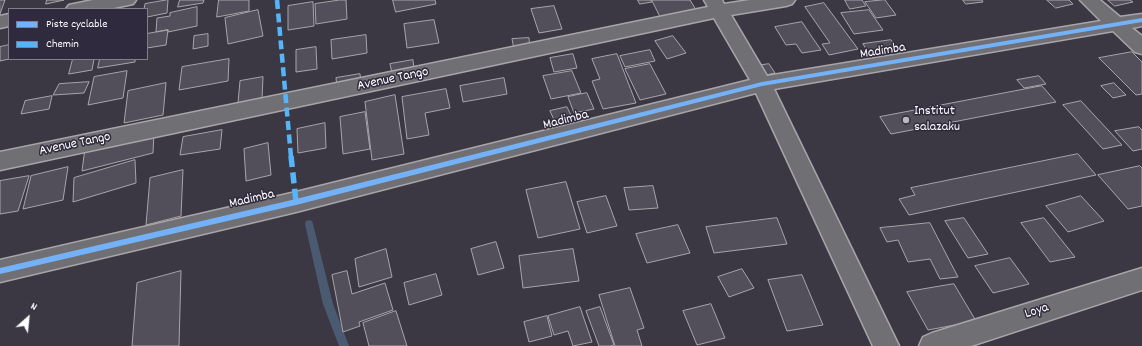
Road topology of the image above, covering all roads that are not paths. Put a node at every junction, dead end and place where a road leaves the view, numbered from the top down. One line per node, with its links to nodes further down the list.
1 (126, 0): 5 (street)
2 (786, 0): 4 (street, Avenue Tango)
3 (1089, 0): 7 (street)
4 (716, 6): 9 (street); 10 (street, Avenue Tango)
5 (81, 8)
6 (1142, 20): 7 (street, Madimba)
7 (1117, 25): 8 (street); 9 (street, Madimba)
8 (1142, 47)
9 (762, 84): 11 (street, Madimba); 13 (street)
10 (0, 161)
11 (0, 271)
12 (1142, 279): 14 (street, Loya)
13 (886, 346)
14 (932, 346)

